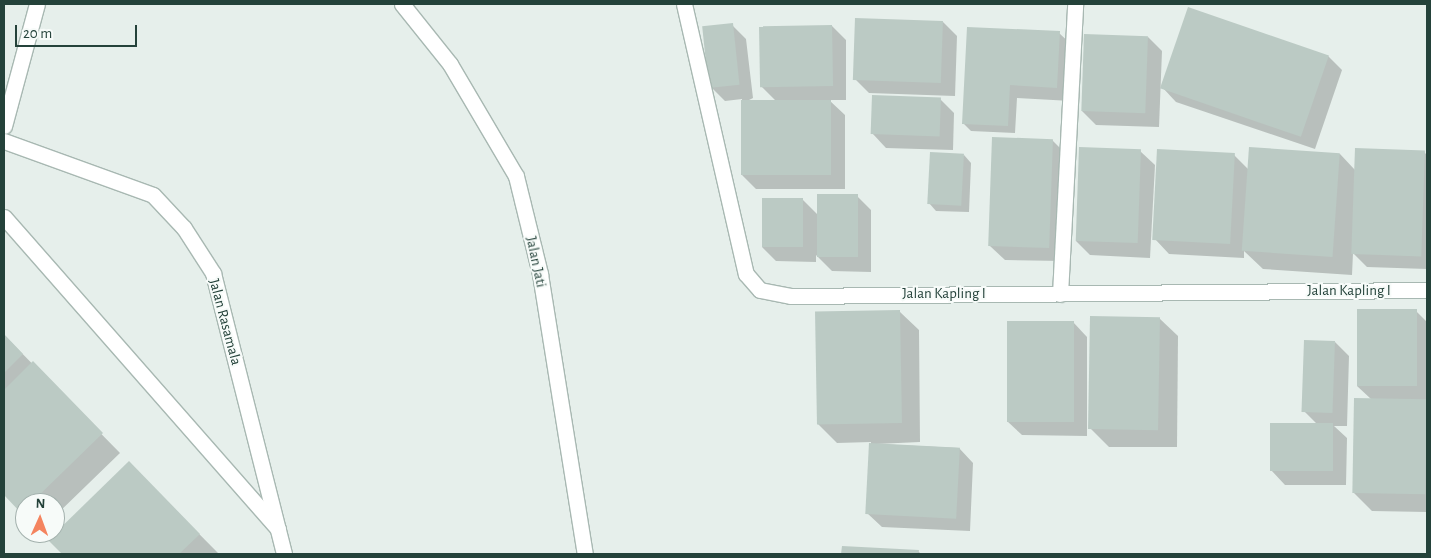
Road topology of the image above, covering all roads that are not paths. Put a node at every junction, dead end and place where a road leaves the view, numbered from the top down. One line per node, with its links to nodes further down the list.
1 (37, 4): 5 (street)
2 (402, 4): 12 (street, Jalan Jati)
3 (684, 4): 9 (street, Jalan Kapling I)
4 (1075, 4): 9 (street)
5 (4, 126)
6 (4, 141): 10 (street, Jalan Rasamala)
7 (4, 218): 10 (street)
8 (1427, 290): 9 (street, Jalan Kapling I)
9 (1060, 294)
10 (281, 532): 11 (street, Jalan Rasamala)
11 (284, 554)
12 (584, 554)

